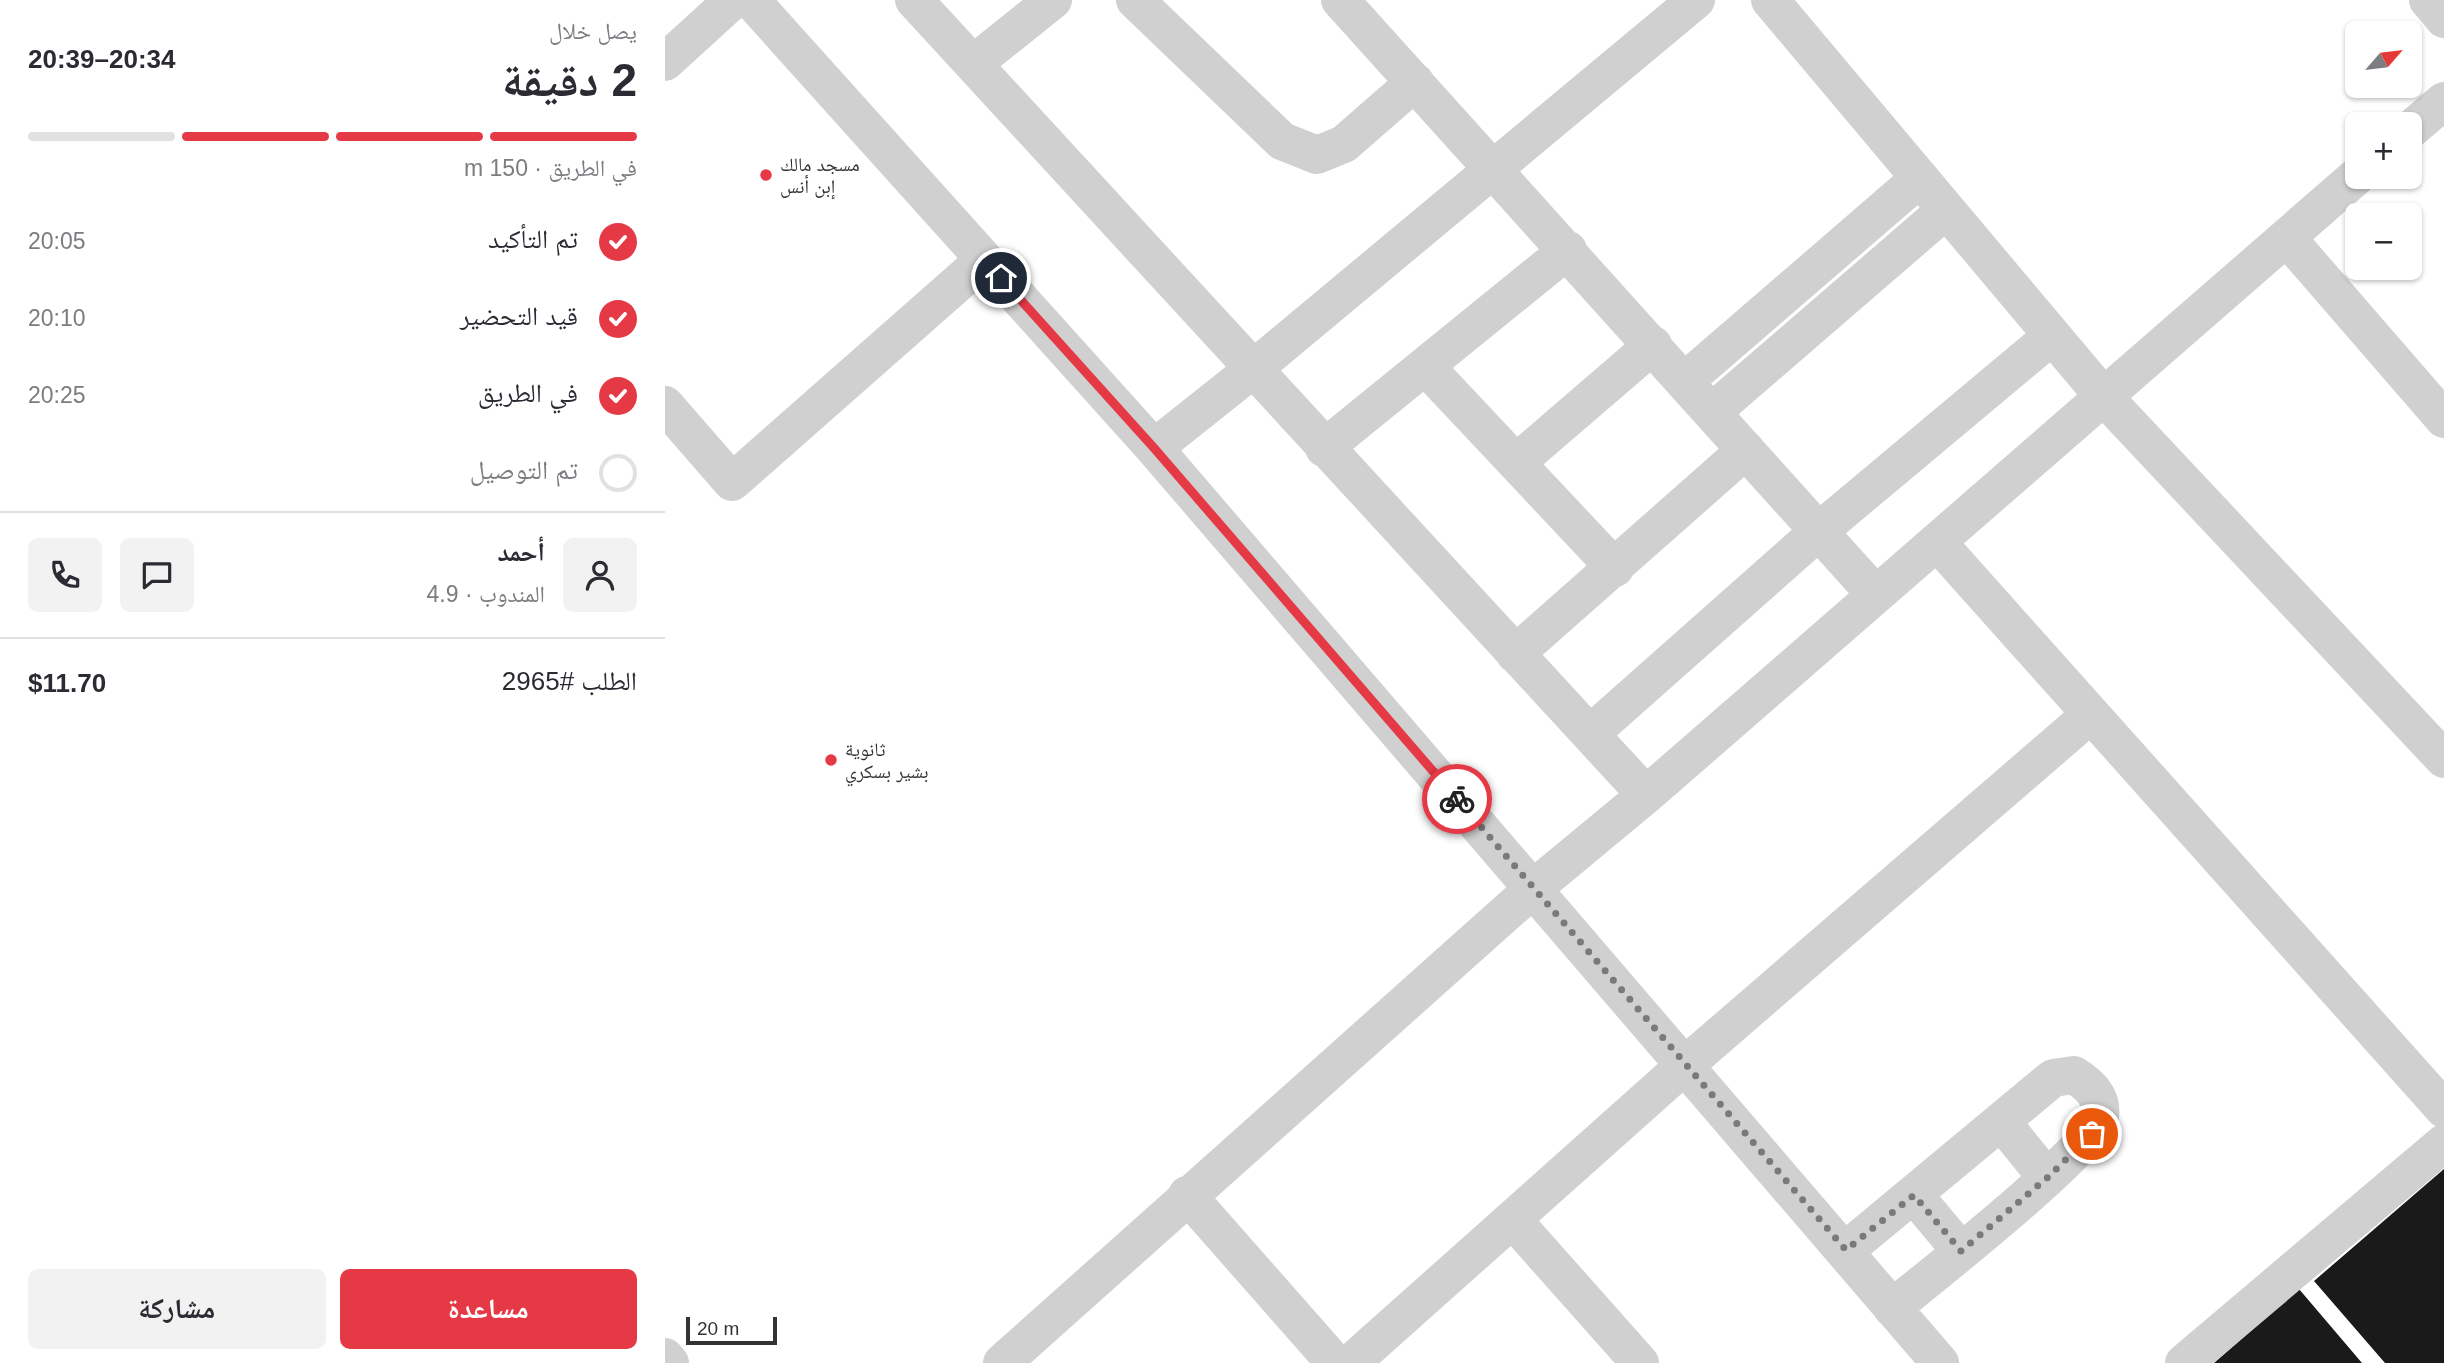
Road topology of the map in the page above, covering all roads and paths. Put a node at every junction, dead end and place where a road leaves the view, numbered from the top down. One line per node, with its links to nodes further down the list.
1 (733, 0): 11 (street)
2 (751, 0): 22 (street)
3 (914, 0): 12 (street)
4 (1053, 0): 12 (street)
5 (1135, 0): 13 (street)
6 (1340, 0): 13 (street)
7 (1770, 0): 17 (street)
8 (2428, 0): 10 (street)
9 (1677, 6): 16 (street)
10 (2444, 19)
11 (665, 62)
12 (972, 64): 26 (street)
13 (1415, 82): 16 (street)
14 (2444, 101): 15 (street)
15 (2422, 120)
16 (1494, 168): 21 (street); 26 (street)
17 (1920, 178): 19 (street); 27 (street)
18 (2345, 187): 20 (street)
19 (1946, 209): 23 (street); 30 (street)
20 (2287, 238): 28 (street); 31 (street)
21 (1568, 250): 24 (street); 25 (street)
22 (984, 260): 29 (street); 32 (street)
23 (2052, 336): 28 (street); 36 (street)
24 (1653, 345): 27 (street); 35 (street)
25 (1425, 366): 33 (street); 35 (street)
26 (1252, 370): 32 (street); 33 (street)
27 (1685, 381): 30 (street)
28 (2104, 397): 37 (street); 43 (street)
29 (665, 405)
30 (1712, 412): 34 (street)
31 (2444, 419)
32 (1154, 448): 45 (street)
33 (1324, 448): 40 (street)
34 (1746, 450): 36 (street); 38 (street)
35 (1517, 462): 38 (street)
36 (1819, 531): 39 (street); 42 (street)
37 (1938, 543): 39 (street); 41 (street)
38 (1615, 568): 40 (street)
39 (1876, 595): 44 (street)
40 (1515, 654): 42 (street)
41 (2090, 715): 46 (street); 47 (street)
42 (1590, 734): 44 (street)
43 (2441, 749)
44 (1646, 795): 45 (street)
45 (1534, 888): 46 (street); 51 (street)
46 (1684, 1066): 53 (street); 54 (street)
47 (2444, 1108)
48 (2001, 1121): 50 (street); 50 (street); 52 (street)
49 (2444, 1143): 64 (street)
50 (2047, 1178): 55 (street)
51 (1187, 1195): 59 (street); 60 (street)
52 (1914, 1195): 54 (street); 55 (street)
53 (1513, 1220): 61 (street); 62 (street)
54 (1846, 1250): 56 (street)
55 (1961, 1251): 56 (street)
56 (1892, 1308): 63 (street)
57 (665, 1356): 58 (street)
58 (670, 1363)
59 (1002, 1363)
60 (1335, 1363)
61 (1351, 1363)
62 (1640, 1363)
63 (1940, 1363)
64 (2184, 1363)

